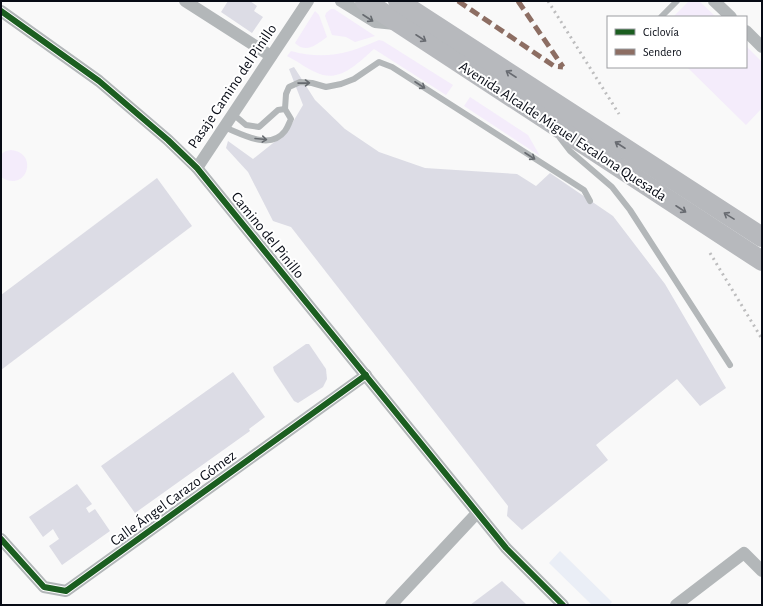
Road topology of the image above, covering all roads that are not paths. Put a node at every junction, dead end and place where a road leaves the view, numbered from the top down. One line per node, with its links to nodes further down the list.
1 (308, 1): 14 (street, Pasaje Camino del Pinillo)
2 (341, 1): 11 (street, one-way to 11)
3 (365, 1): 11 (main road, Avenida Alcalde Miguel Escalona Quesada)
4 (398, 1): 21 (main road, Avenida Alcalde Miguel Escalona Quesada, one-way to 4)
5 (677, 1): 9 (lane)
6 (714, 1): 10 (street)
7 (188, 2): 14 (street)
8 (1, 12): 19 (street, Camino del Pinillo)
9 (662, 16)
10 (730, 16)
11 (399, 24): 17 (main road, Avenida Alcalde Miguel Escalona Quesada, one-way to 17)
12 (747, 32): 13 (street)
13 (762, 47)
14 (271, 56): 16 (street, Pasaje Camino del Pinillo)
15 (286, 109): 16 (lane); 18 (lane, one-way to 15); 20 (lane, one-way to 20)
16 (233, 114): 18 (street, Pasaje Camino del Pinillo)
17 (542, 117): 22 (main road, Avenida Alcalde Miguel Escalona Quesada, one-way to 22); 23 (lane)
18 (224, 127): 19 (street, Pasaje Camino del Pinillo)
19 (197, 168): 24 (street, Camino del Pinillo)
20 (590, 201)
21 (762, 237)
22 (762, 261)
23 (730, 365)
24 (366, 375): 25 (street, Camino del Pinillo); 26 (street, Calle Ángel Carazo Gómez)
25 (477, 513): 29 (street); 30 (street, Camino del Pinillo)
26 (1, 539)
27 (762, 571): 28 (street)
28 (682, 603)
29 (391, 605)
30 (563, 605)

